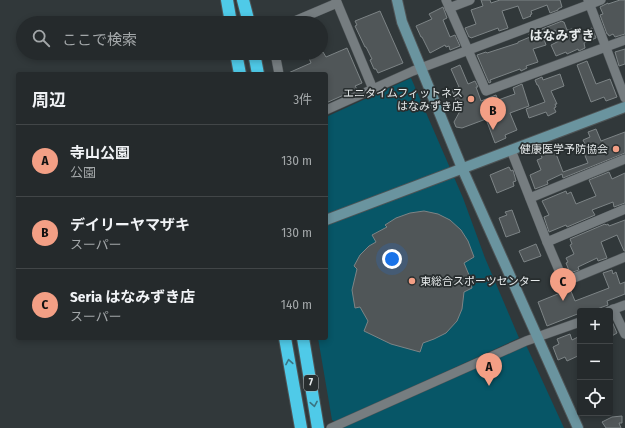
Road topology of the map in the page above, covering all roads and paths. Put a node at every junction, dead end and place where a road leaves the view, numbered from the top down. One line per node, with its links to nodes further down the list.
1 (227, 0): 8 (highway)
2 (396, 0): 16 (street)
3 (470, 0): 7 (street)
4 (601, 0): 6 (street)
5 (336, 2): 9 (street); 20 (street)
6 (589, 2): 11 (street); 12 (street)
7 (448, 4): 12 (street)
8 (230, 16)
9 (305, 16)
10 (625, 40): 11 (street)
11 (606, 47): 12 (street); 21 (street)
12 (468, 50): 16 (street)
13 (237, 60): 17 (highway)
14 (255, 60): 18 (highway)
15 (276, 60): 19 (street)
16 (421, 68): 20 (street); 26 (street)
17 (240, 72)
18 (258, 72)
19 (279, 72)
20 (374, 89): 23 (street)
21 (625, 98)
22 (625, 106): 24 (street)
23 (328, 109)
24 (511, 150): 26 (street); 27 (street)
25 (625, 159): 27 (street)
26 (462, 168): 29 (street); 37 (street)
27 (530, 198): 30 (street)
28 (625, 208): 30 (street)
29 (328, 219)
30 (547, 242): 31 (street)
31 (625, 257)
32 (625, 305): 33 (street)
33 (613, 309)
34 (613, 313): 36 (street)
35 (577, 323): 37 (street)
36 (625, 334)
37 (538, 337): 42 (street); 43 (street)
38 (285, 340): 40 (highway, 7, one-way to 38)
39 (303, 340): 41 (highway, 7, one-way to 41)
40 (301, 428)
41 (318, 428)
42 (331, 428)
43 (578, 428)

